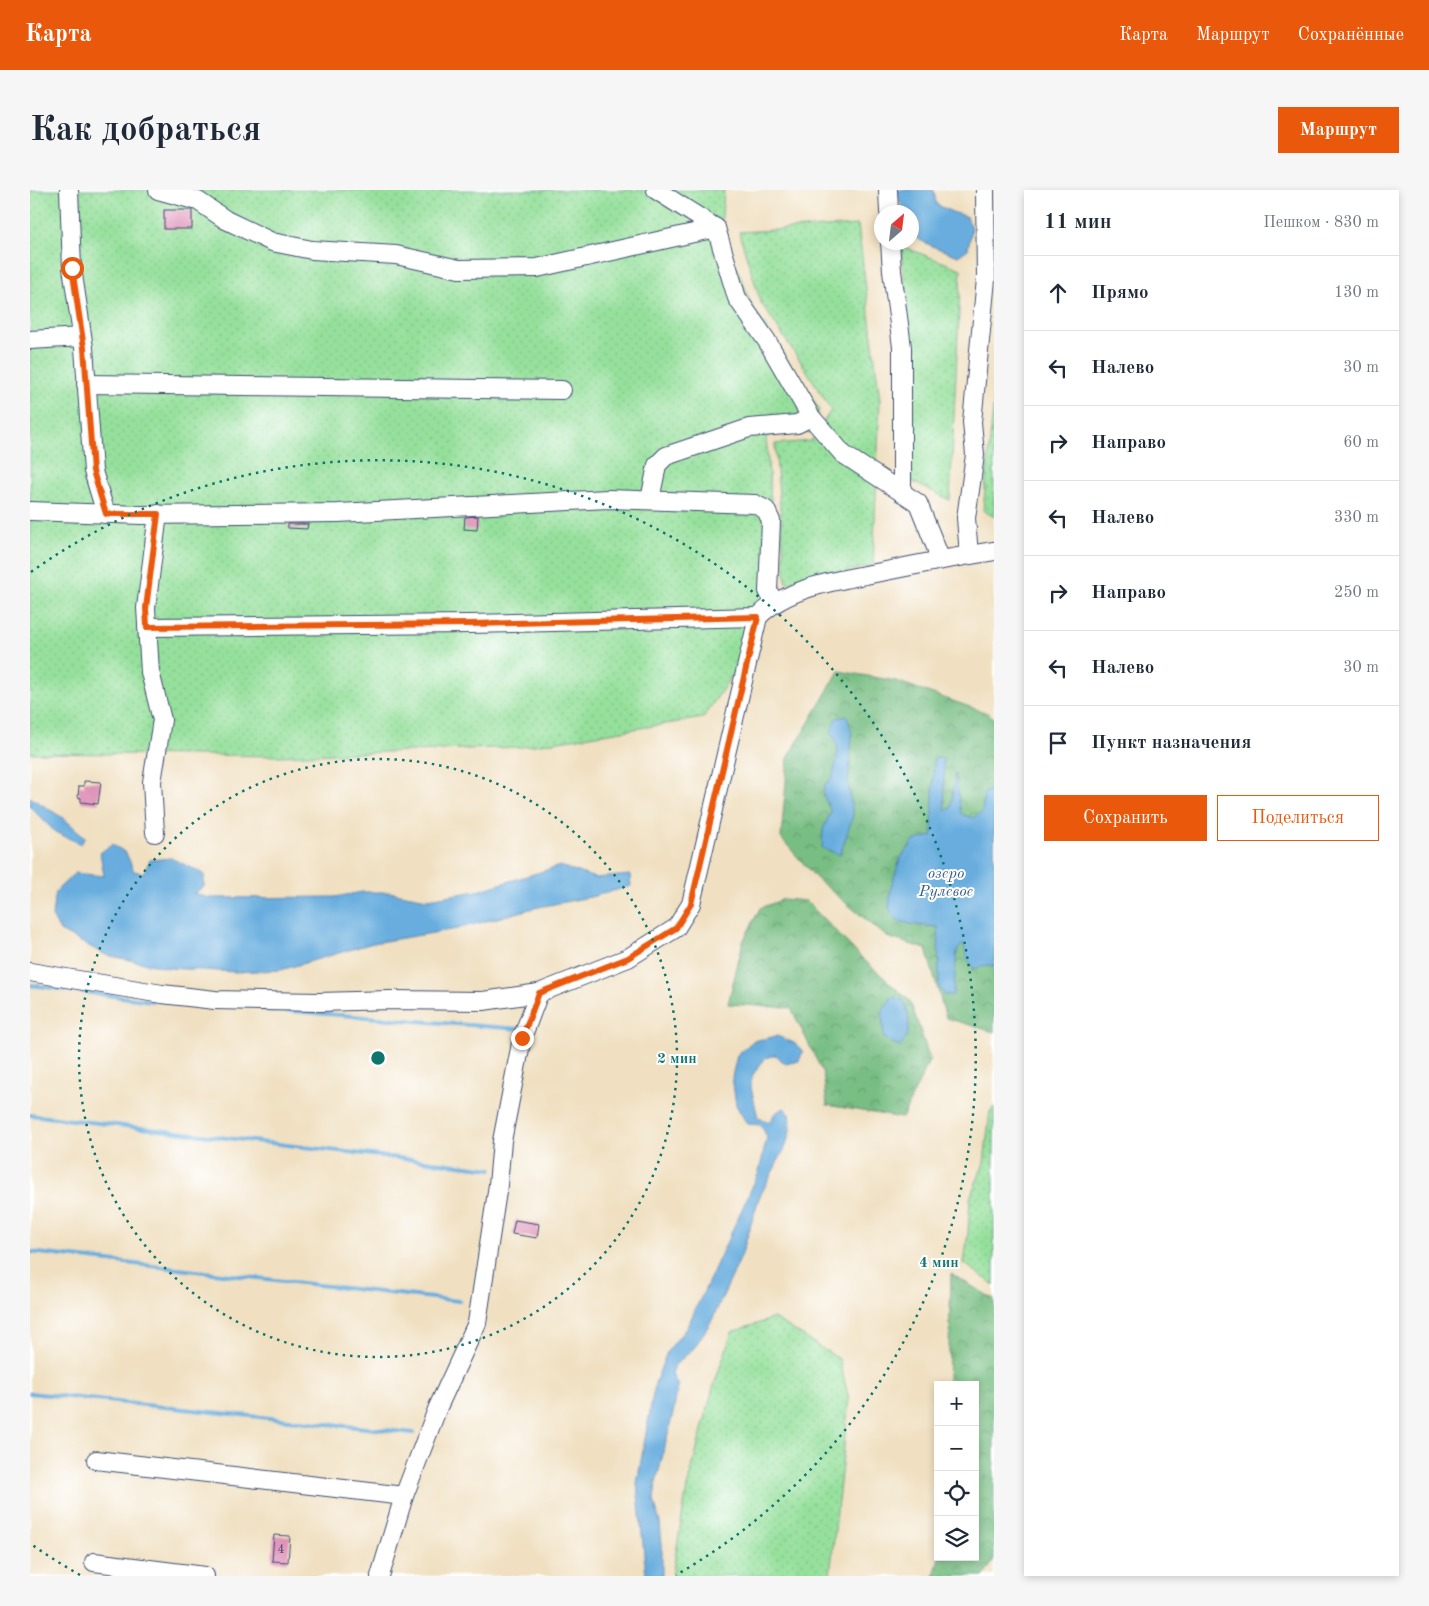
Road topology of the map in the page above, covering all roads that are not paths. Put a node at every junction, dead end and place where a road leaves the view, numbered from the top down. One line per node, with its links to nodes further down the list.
1 (69, 190): 9 (street)
2 (158, 190): 7 (street)
3 (656, 190): 7 (street)
4 (888, 190): 6 (street)
5 (985, 190): 20 (street)
6 (889, 205)
7 (716, 228): 13 (street)
8 (891, 250): 14 (street)
9 (82, 337): 10 (street); 11 (street)
10 (30, 340)
11 (86, 384): 12 (street); 17 (street)
12 (562, 390)
13 (812, 417): 14 (street); 15 (street)
14 (902, 494): 21 (street)
15 (650, 500): 18 (street); 22 (street)
16 (30, 511): 17 (street)
17 (106, 514): 18 (street)
18 (158, 514): 24 (street)
19 (994, 551): 20 (street)
20 (969, 555): 21 (street)
21 (941, 560): 22 (street)
22 (775, 603): 23 (street)
23 (758, 617): 24 (street); 27 (street)
24 (147, 627): 25 (street)
25 (156, 833)
26 (30, 972): 27 (street)
27 (539, 993): 29 (street)
28 (96, 1460): 29 (street)
29 (404, 1496): 32 (street)
30 (94, 1562): 31 (street)
31 (205, 1576)
32 (380, 1576)

